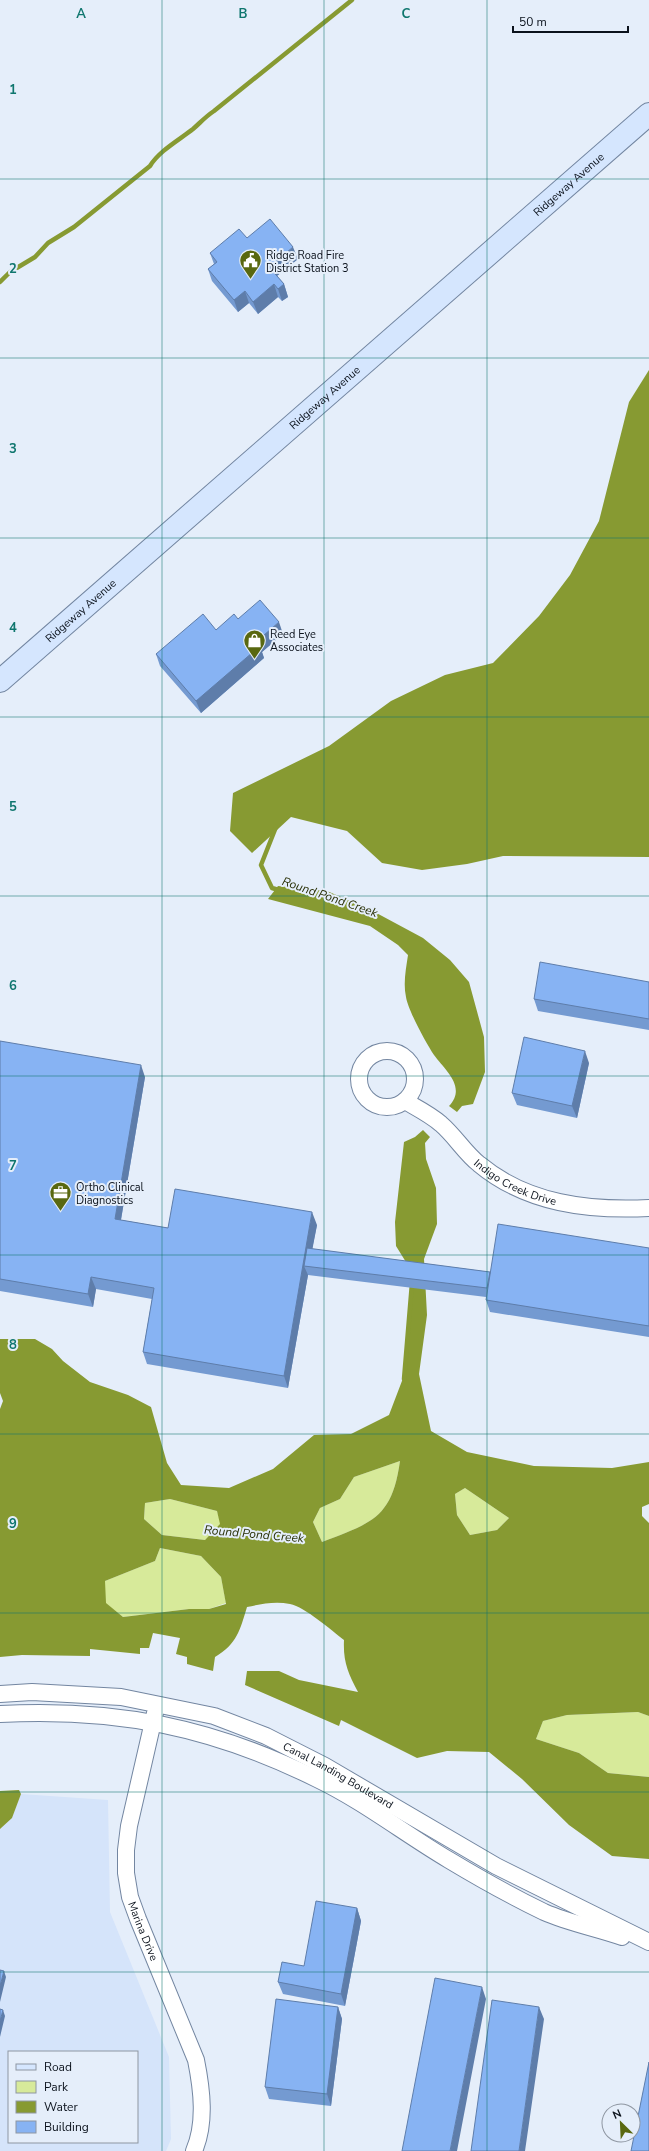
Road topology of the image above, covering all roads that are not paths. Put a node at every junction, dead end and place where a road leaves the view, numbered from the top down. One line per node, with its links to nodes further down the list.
1 (649, 114): 2 (main road, Ridgeway Avenue)
2 (0, 681)
3 (405, 1100): 4 (street, Indigo Creek Drive)
4 (649, 1208)
5 (0, 1694): 6 (street, Canal Landing Boulevard)
6 (157, 1704): 8 (street, Marina Drive); 9 (street, Canal Landing Boulevard)
7 (0, 1714): 8 (street, Canal Landing Boulevard)
8 (152, 1722): 10 (street, Canal Landing Boulevard); 11 (street, Marina Drive)
9 (649, 1942)
10 (649, 1946)
11 (194, 2151)

